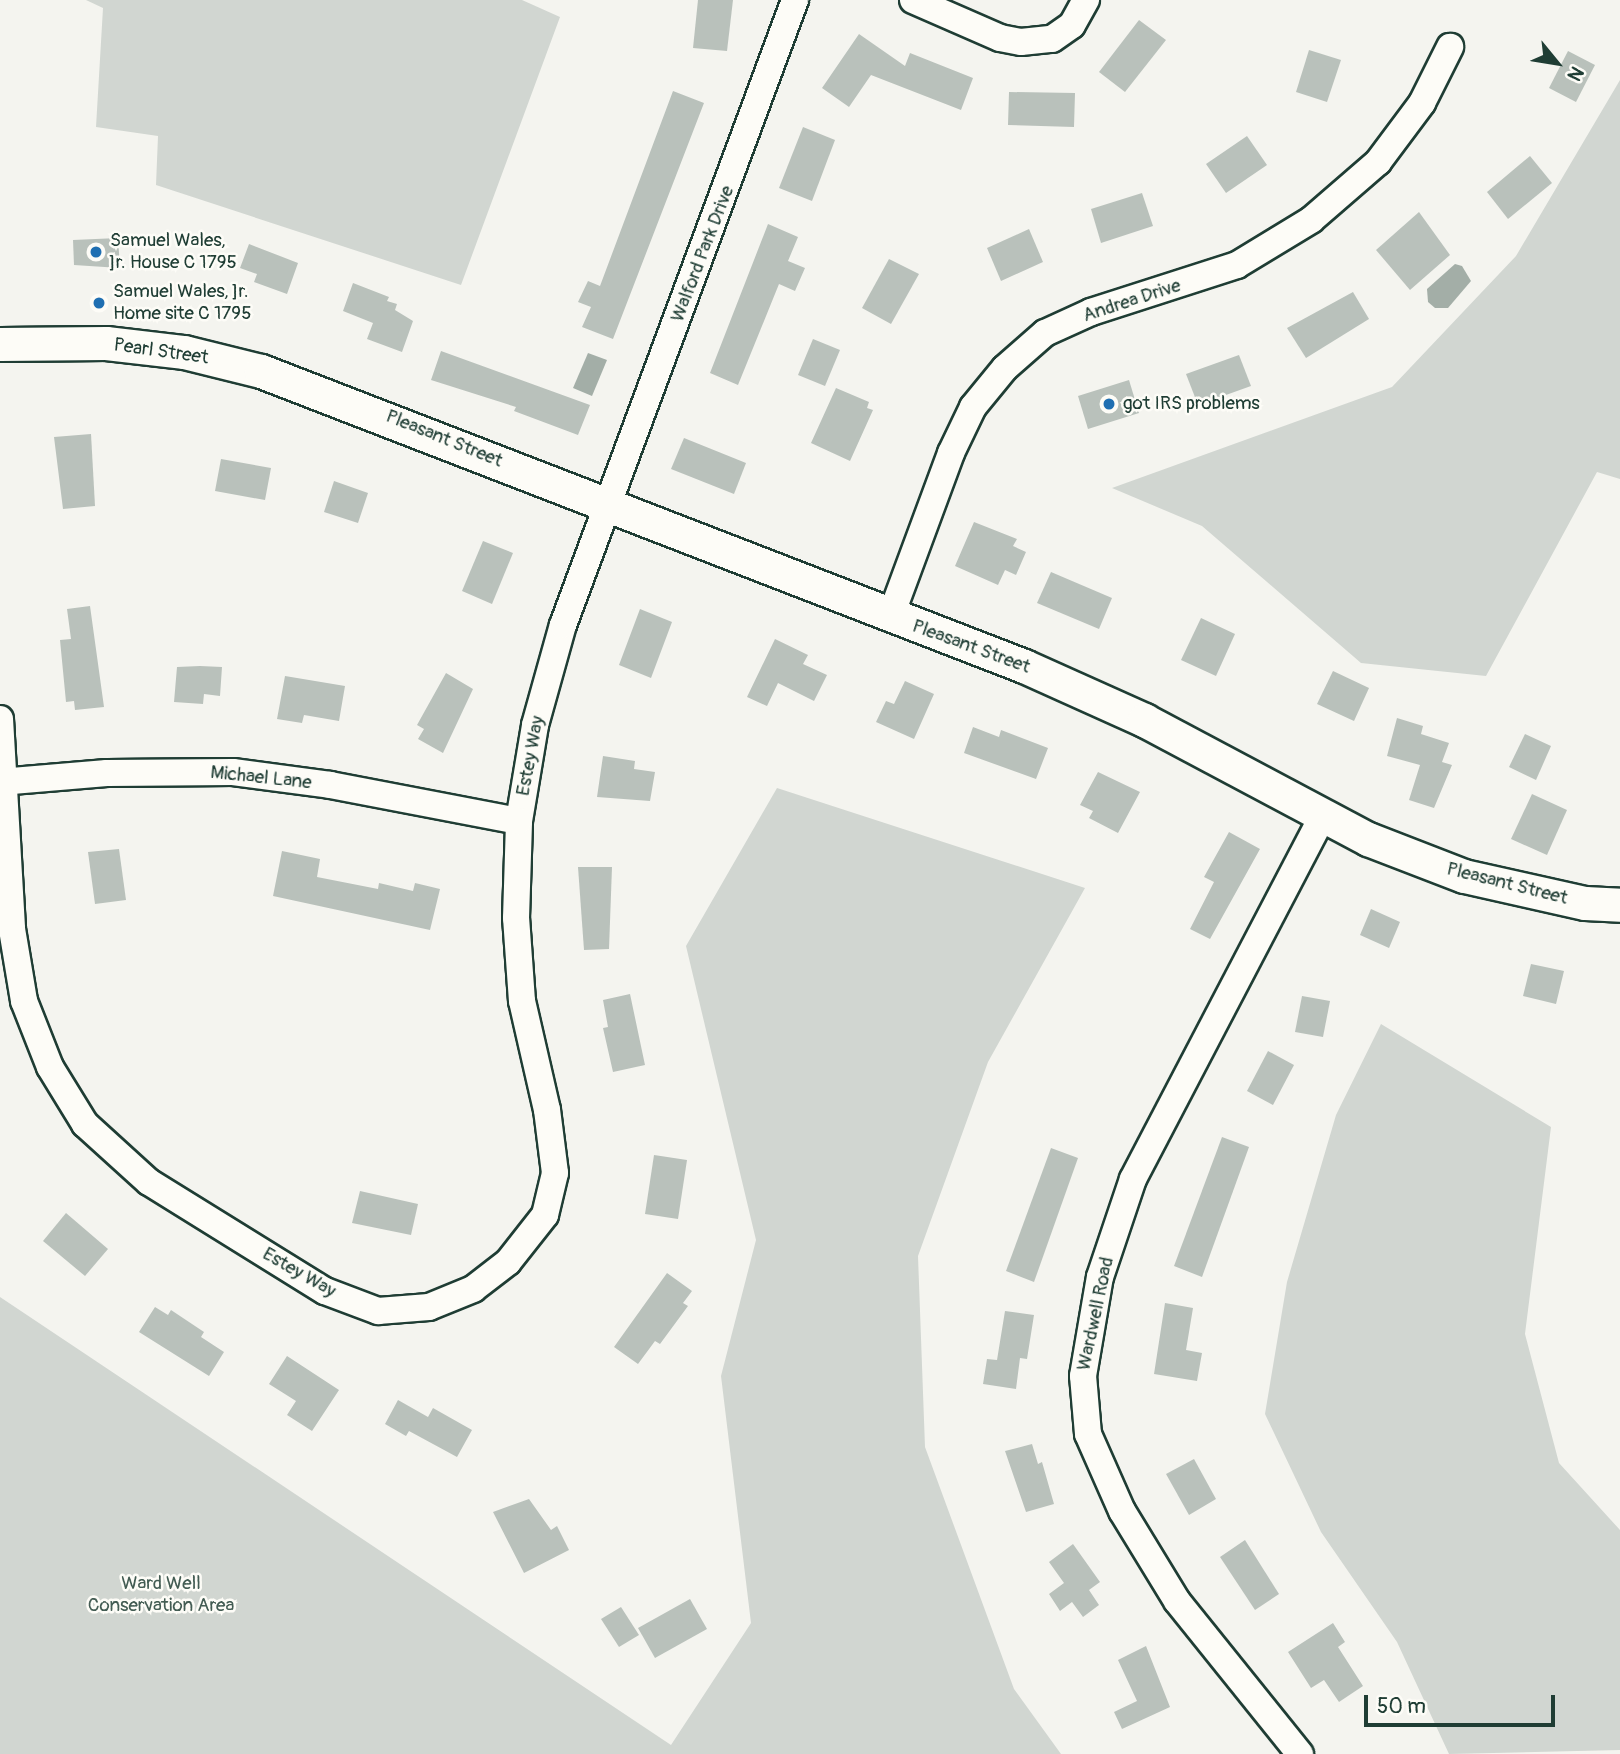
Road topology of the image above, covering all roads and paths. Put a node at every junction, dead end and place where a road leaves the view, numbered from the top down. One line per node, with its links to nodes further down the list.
1 (795, 0): 7 (street, Walford Park Drive)
2 (914, 0): 3 (street)
3 (1086, 0)
4 (1450, 47): 8 (street, Andrea Drive)
5 (0, 344): 6 (main road, Pearl Street)
6 (316, 391): 7 (main road, Pleasant Street)
7 (608, 506): 8 (main road, Pleasant Street); 12 (street, Estey Way)
8 (890, 618): 11 (main road, Pleasant Street)
9 (0, 719): 10 (street, Estey Way)
10 (2, 782): 12 (street, Michael Lane); 12 (street, Estey Way)
11 (1322, 816): 13 (main road, Pleasant Street); 14 (street, Wardwell Road)
12 (519, 821)
13 (1620, 905)
14 (1300, 1754)

